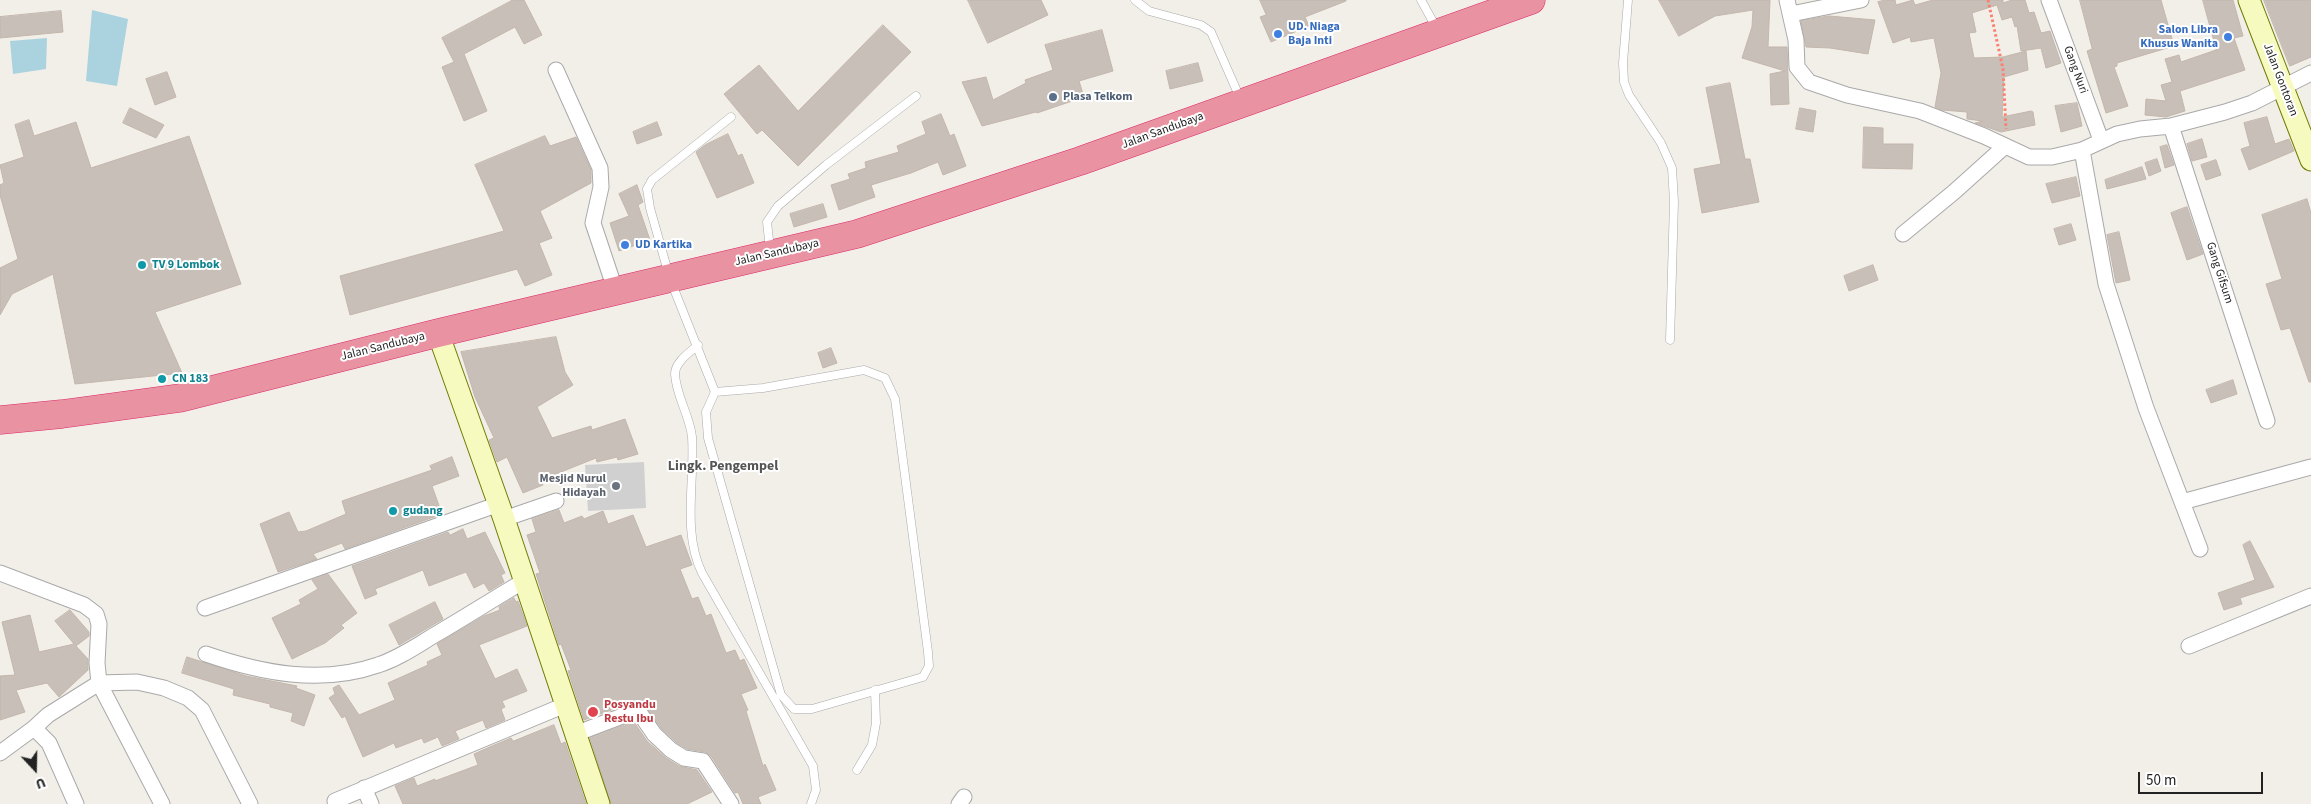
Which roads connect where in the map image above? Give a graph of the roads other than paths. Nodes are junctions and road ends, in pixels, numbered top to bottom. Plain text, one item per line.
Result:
1 (1135, 0) edge
2 (1421, 0) edge
3 (1530, 0) edge
4 (1628, 0) edge
5 (1861, 0) edge
6 (2049, 0) edge
7 (2249, 0) edge
8 (1789, 7) edge
9 (1440, 33) junction
10 (556, 70) dead end
11 (2311, 73) edge
12 (2282, 89) junction
13 (916, 96) dead end
14 (1242, 102) junction
15 (730, 116) dead end
16 (2171, 126) junction
17 (2101, 140) junction
18 (2004, 147) junction
19 (2082, 150) junction
20 (2311, 160) edge
21 (1903, 234) dead end
22 (771, 255) junction
23 (675, 291) junction
24 (616, 292) junction
25 (438, 333) junction
26 (1670, 340) dead end
27 (696, 341) junction
28 (715, 392) junction
29 (0, 420) edge
30 (2267, 421) dead end
31 (2311, 467) edge
32 (556, 500) dead end
33 (2182, 502) junction
34 (501, 511) junction
35 (2200, 549) dead end
36 (0, 573) edge
37 (524, 581) junction
38 (2311, 596) edge
39 (205, 608) dead end
40 (2189, 646) dead end
41 (206, 654) dead end
42 (99, 683) junction
43 (875, 690) junction
44 (565, 706) junction
45 (34, 728) junction
46 (575, 734) junction
47 (0, 753) edge
48 (857, 770) dead end
49 (364, 788) junction
50 (335, 801) dead end
51 (76, 804) edge
52 (162, 804) edge
53 (250, 804) edge
54 (371, 804) edge
55 (599, 804) edge
56 (731, 804) edge
57 (811, 804) edge

1 - 14 lane
2 - 9 lane
3 - 9 highway, Jalan Sandubaya
4 - 26 lane
5 - 8 street
6 - 17 street, Gang Nuri
7 - 12 street, Jalan Gontoran
8 - 18 street
9 - 14 highway, Jalan Sandubaya
10 - 24 street
11 - 12 street
12 - 16 street
12 - 20 street, Jalan Gontoran
13 - 22 lane
14 - 22 highway, Jalan Sandubaya
15 - 23 lane
16 - 17 street
16 - 30 street, Gang Gifsum
17 - 19 street
18 - 19 street
18 - 21 street
19 - 33 street
22 - 23 highway, Jalan Sandubaya
23 - 24 highway, Jalan Sandubaya
23 - 27 lane
24 - 25 highway, Jalan Sandubaya
25 - 29 highway, Jalan Sandubaya
25 - 34 street
27 - 28 lane
27 - 57 lane
28 - 43 lane
28 - 43 lane
31 - 33 street
32 - 34 street
33 - 35 street
34 - 37 street
34 - 39 street
36 - 42 street
37 - 41 street
37 - 44 street
38 - 40 street
42 - 45 street
42 - 52 street
42 - 53 street
43 - 48 lane
44 - 46 street
44 - 49 street
45 - 47 street
45 - 51 street
46 - 55 street
46 - 56 street
49 - 50 street
49 - 54 street

